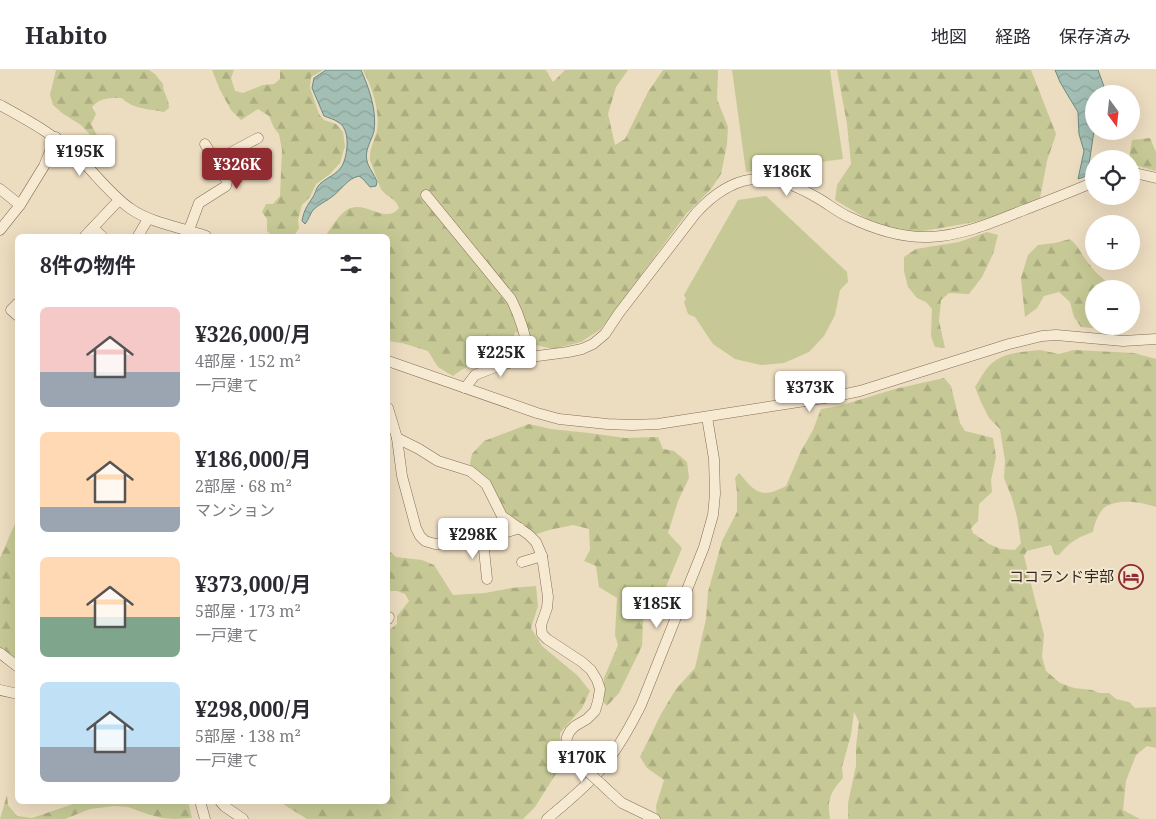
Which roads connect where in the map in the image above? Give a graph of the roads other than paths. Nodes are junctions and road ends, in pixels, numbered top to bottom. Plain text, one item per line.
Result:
1 (0, 106) edge
2 (56, 138) junction
3 (258, 138) dead end
4 (205, 144) dead end
5 (215, 162) junction
6 (1140, 174) edge
7 (1156, 178) edge
8 (1085, 186) edge
9 (0, 189) edge
10 (426, 195) dead end
11 (120, 200) junction
12 (20, 205) junction
13 (148, 218) junction
14 (93, 228) junction
15 (0, 230) edge
16 (188, 233) edge
17 (87, 234) edge
18 (100, 234) edge
19 (139, 234) edge
20 (1156, 339) edge
21 (530, 357) junction
22 (390, 362) edge
23 (465, 388) junction
24 (390, 414) edge
25 (707, 417) junction
26 (398, 438) junction
27 (520, 528) junction
28 (483, 540) junction
29 (542, 556) junction
30 (522, 562) dead end
31 (487, 579) dead end
32 (0, 654) edge
33 (15, 665) edge
34 (0, 690) edge
35 (15, 693) edge
36 (201, 804) edge
37 (222, 804) edge
38 (205, 819) edge
39 (243, 819) edge
40 (548, 819) edge
41 (655, 819) edge

1 - 2 street
2 - 11 street
2 - 12 street
3 - 5 street
4 - 5 street
5 - 16 street
6 - 7 street
8 - 21 street
9 - 12 street
10 - 21 street
11 - 13 street
11 - 14 street
12 - 15 street
13 - 16 street
13 - 19 street
14 - 17 street
14 - 18 street
20 - 25 street
21 - 23 street
22 - 23 street
23 - 25 street
24 - 26 street
25 - 40 street
26 - 27 street
26 - 28 street
27 - 28 street
27 - 29 street
28 - 31 street
29 - 30 street
29 - 41 street, bridge
32 - 33 street
34 - 35 street
36 - 38 street
37 - 39 street

